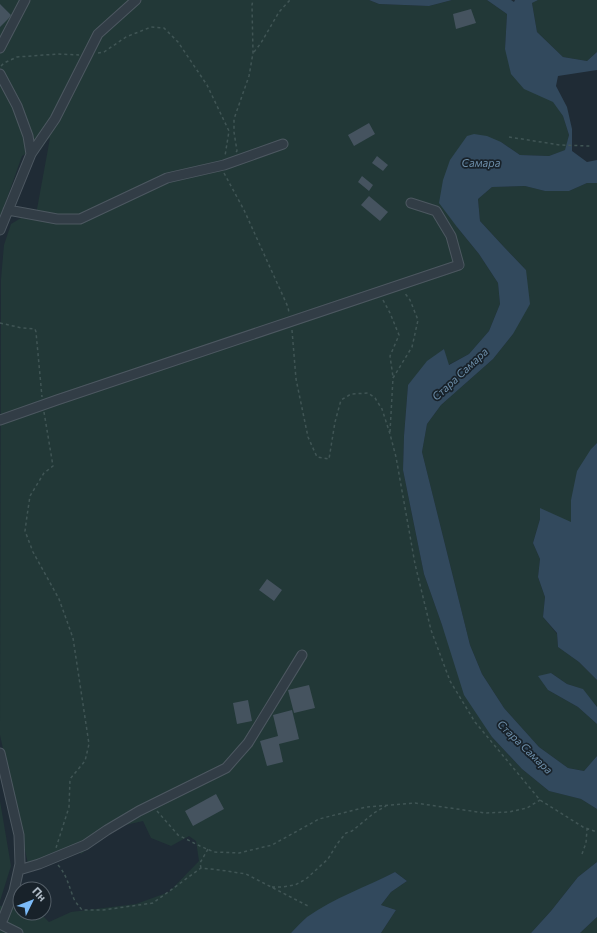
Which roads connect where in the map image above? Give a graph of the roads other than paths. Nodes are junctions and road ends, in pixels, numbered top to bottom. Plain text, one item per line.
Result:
1 (25, 0) edge
2 (136, 0) edge
3 (0, 48) edge
4 (0, 74) edge
5 (283, 144) dead end
6 (31, 154) junction
7 (411, 204) dead end
8 (8, 210) junction
9 (0, 230) edge
10 (0, 420) edge
11 (302, 655) dead end
12 (0, 753) edge
13 (19, 870) junction
14 (1, 922) edge
15 (18, 933) edge

1 - 3 lane
2 - 6 lane
4 - 6 lane
5 - 8 lane
6 - 8 lane
7 - 10 lane
8 - 9 lane
11 - 13 lane
12 - 13 lane
13 - 14 lane
14 - 15 lane

